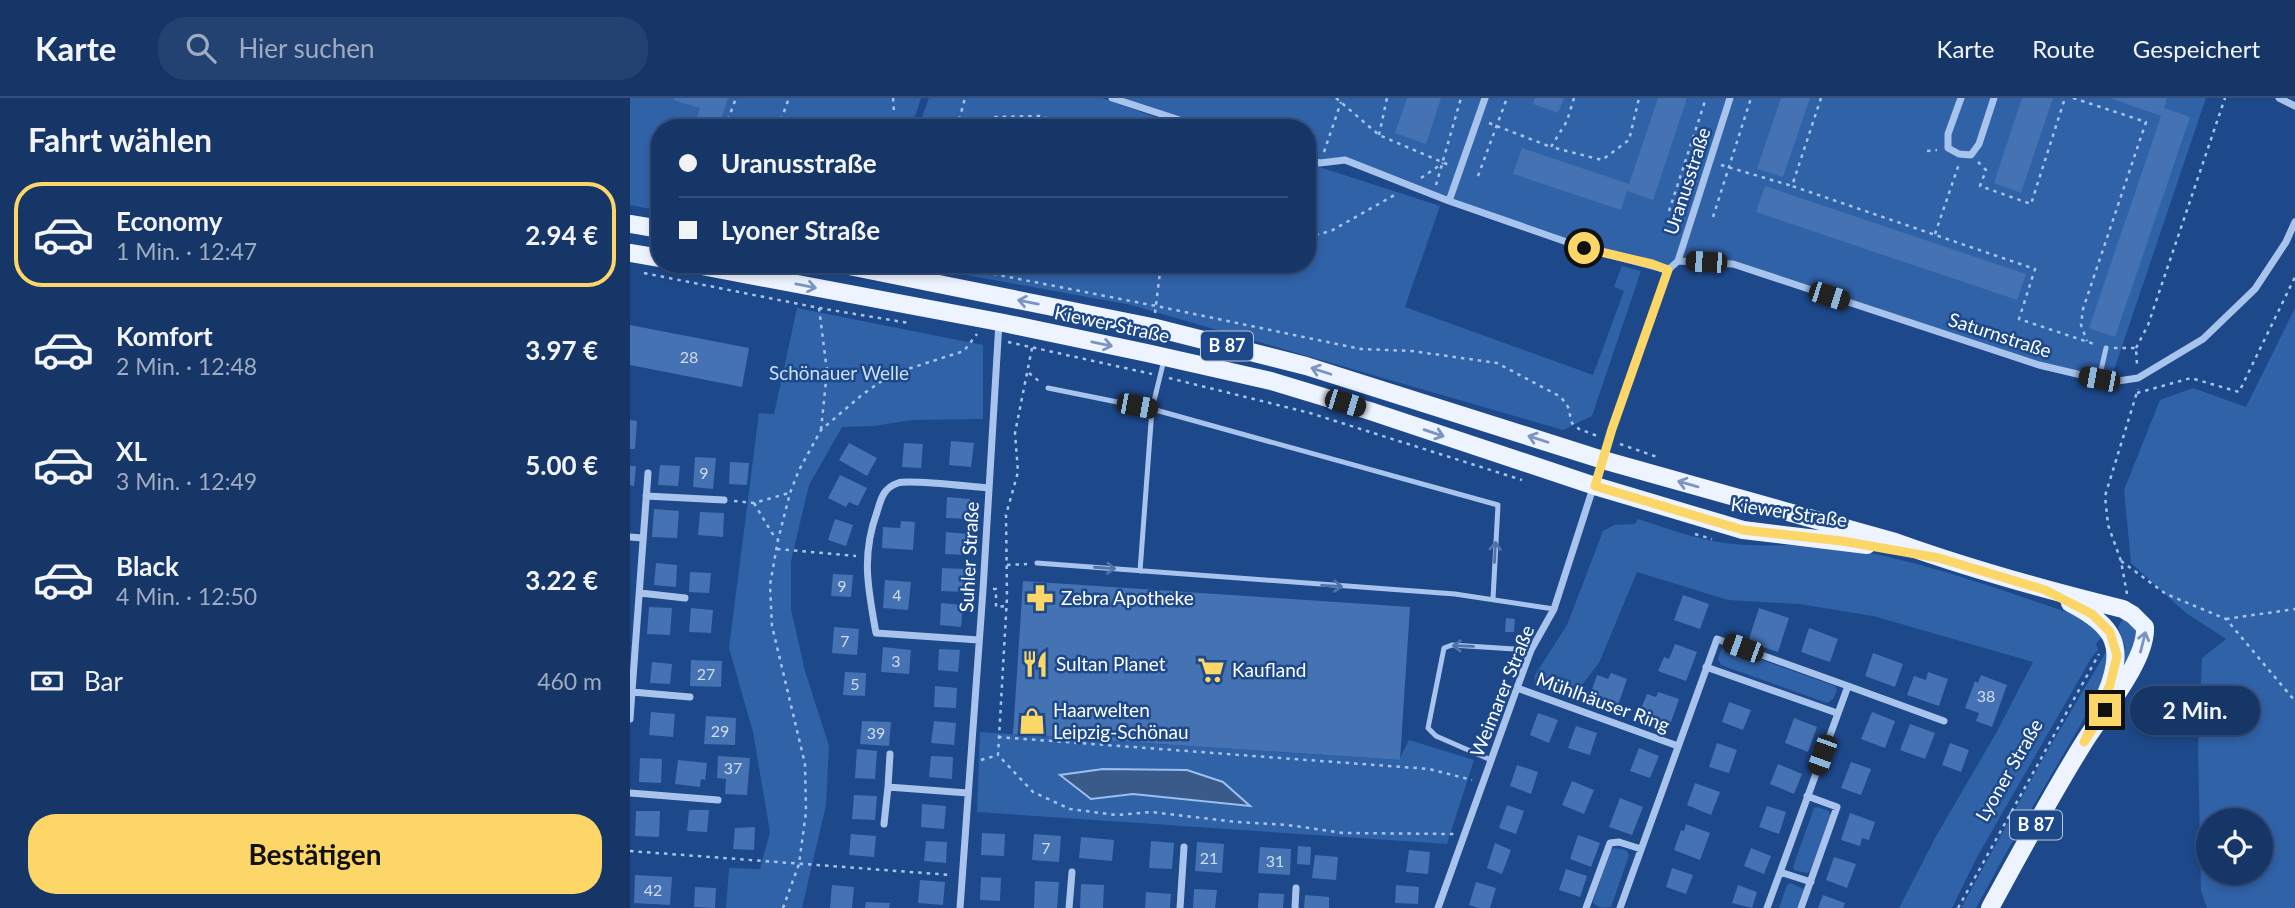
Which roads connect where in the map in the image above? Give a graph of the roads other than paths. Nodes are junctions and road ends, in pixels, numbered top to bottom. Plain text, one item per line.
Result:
1 (1112, 98) edge
2 (1485, 98) edge
3 (1730, 98) edge
4 (1961, 98) edge
5 (1994, 98) edge
6 (2279, 98) edge
7 (2295, 106) edge
8 (1176, 119) edge
9 (1316, 162) edge
10 (1449, 201) junction
11 (2295, 222) edge
12 (630, 224) edge
13 (651, 228) edge
14 (630, 253) edge
15 (651, 256) edge
16 (1678, 261) junction
17 (1668, 270) junction
18 (732, 273) edge
19 (884, 273) edge
20 (998, 331) junction
21 (2106, 348) road end
22 (1165, 357) junction
23 (2099, 379) junction
24 (1048, 388) road end
25 (1152, 409) junction
26 (1603, 460) junction
27 (648, 473) dead end
28 (1595, 486) junction
29 (989, 488) junction
30 (646, 496) junction
31 (724, 500) road end
32 (630, 537) edge
33 (643, 538) junction
34 (1939, 558) junction
35 (1037, 563) road end
36 (1140, 570) junction
37 (2045, 590) junction
38 (640, 593) junction
39 (685, 598) dead end
40 (1493, 599) junction
41 (1554, 609) junction
42 (979, 640) junction
43 (1531, 650) junction
44 (1706, 667) junction
45 (1848, 686) junction
46 (1517, 688) junction
47 (632, 692) junction
48 (690, 697) dead end
49 (630, 711) edge
50 (1837, 713) junction
51 (630, 719) edge
52 (1944, 721) dead end
53 (2084, 742) junction
54 (1678, 746) junction
55 (890, 754) dead end
56 (1491, 760) junction
57 (888, 787) junction
58 (630, 793) edge
59 (968, 793) junction
60 (1807, 796) junction
61 (718, 800) dead end
62 (884, 824) dead end
63 (1184, 847) dead end
64 (1641, 849) junction
65 (1072, 872) dead end
66 (1780, 872) junction
67 (1811, 882) junction
68 (1296, 888) dead end
69 (960, 908) edge
70 (1069, 908) edge
71 (1180, 908) edge
72 (1295, 908) edge
73 (1438, 908) edge
74 (1586, 908) edge
75 (1620, 908) edge
76 (1767, 908) edge
77 (1801, 908) edge
78 (1990, 908) edge

1 - 8 street
2 - 10 street
3 - 16 street, Uranusstraße
4 - 5 street
6 - 7 street
9 - 10 street
10 - 17 street
11 - 23 street, Saturnstraße
12 - 13 main road
14 - 15 main road
16 - 17 street, Uranusstraße
16 - 23 street, Saturnstraße
17 - 26 street, Uranusstraße
18 -> 20 main road, Kiewer Straße / B 87
26 -> 19 main road, Kiewer Straße / B 87
20 -> 22 main road, Kiewer Straße / B 87
20 - 29 street, Suhler Straße
21 - 23 lane
22 - 25 lane
22 -> 28 main road, Kiewer Straße / B 87
24 - 25 lane
25 - 36 lane
40 -> 25 lane
26 - 28 street
34 -> 26 main road, Kiewer Straße / B 87
27 - 30 street
28 - 34 main road, Kiewer Straße / B 87
28 - 41 street, Weimarer Straße
29 - 42 street, Suhler Straße
29 - 42 street
30 - 31 street
30 - 33 street
32 - 33 street
33 - 38 street
34 - 37 main road, Kiewer Straße / B 87
35 -> 36 lane
36 -> 40 lane
37 - 53 main road, B 87
53 -> 37 main road, B 87
38 - 39 street
38 - 47 street
40 - 41 lane
41 - 43 street, Weimarer Straße
42 - 59 street, Suhler Straße
43 - 46 street, Weimarer Straße
43 -> 56 lane
44 - 45 street, Mühlhäuser Ring
44 - 50 street
44 - 54 street, Mühlhäuser Ring
45 - 50 street
45 - 52 street, Mühlhäuser Ring
46 - 54 street, Mühlhäuser Ring
46 - 56 street, Weimarer Straße
47 - 48 street
47 - 49 street
49 - 51 street
50 - 60 street
53 - 78 main road, B 87
54 - 64 street, Mühlhäuser Ring
55 - 57 street
56 - 73 street, Weimarer Straße
57 - 59 street
57 - 62 street
58 - 61 street
59 - 69 street, Suhler Straße
60 - 66 street
60 - 67 street
63 - 71 street
64 - 74 street
64 - 75 street, Mühlhäuser Ring
65 - 70 street
66 - 67 street
66 - 76 street
67 - 77 street
68 - 72 street

